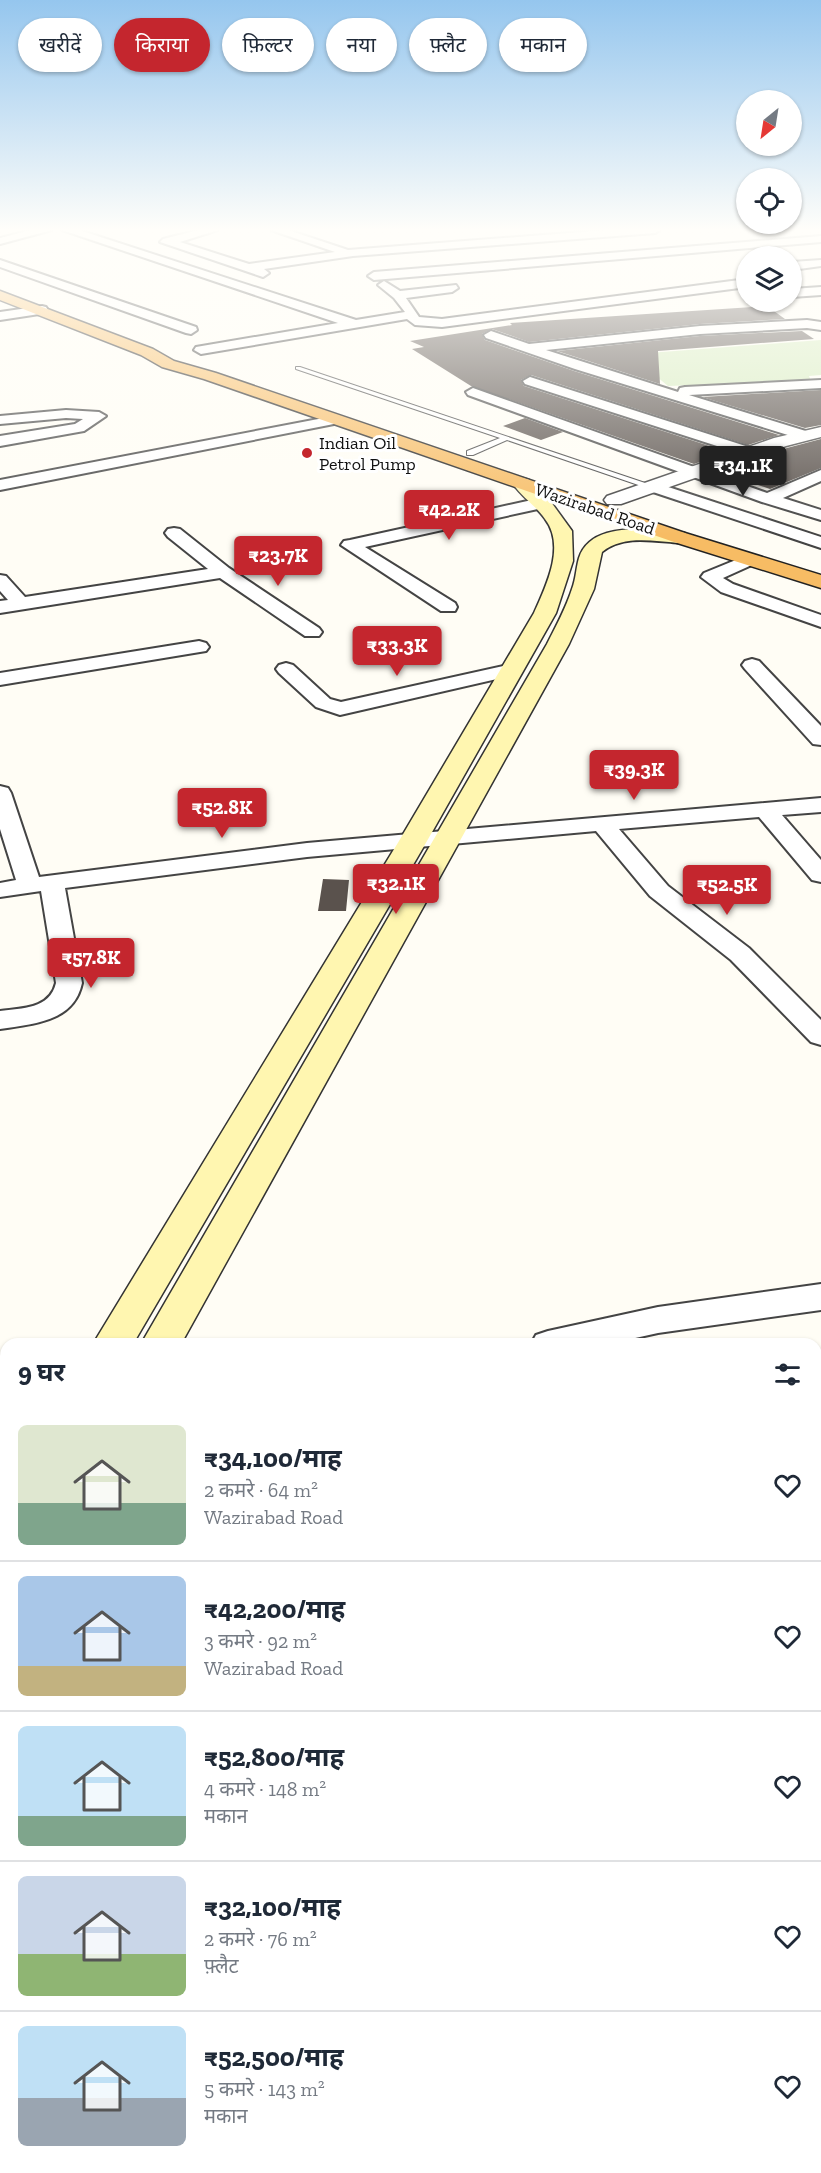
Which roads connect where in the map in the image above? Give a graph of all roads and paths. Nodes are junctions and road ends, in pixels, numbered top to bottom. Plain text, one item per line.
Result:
1 (96, 331) edge
2 (139, 331) edge
3 (170, 331) edge
4 (312, 331) edge
5 (687, 331) edge
6 (491, 335) dead end
7 (186, 338) joint
8 (162, 340) dead end
9 (528, 348) junction
10 (201, 350) junction
11 (234, 365) junction
12 (298, 368) dead end
13 (197, 372) junction
14 (530, 381) dead end
15 (821, 384) edge
16 (473, 392) dead end
17 (665, 392) junction
18 (0, 420) edge
19 (334, 420) junction
20 (813, 434) edge
21 (507, 438) junction
22 (0, 441) edge
23 (470, 453) junction
24 (753, 453) junction
25 (695, 473) junction
26 (821, 475) edge
27 (0, 485) edge
28 (653, 487) junction
29 (532, 494) junction
30 (768, 499) junction
31 (614, 500) junction
32 (821, 515) edge
33 (174, 533) dead end
34 (678, 537) junction
35 (821, 543) edge
36 (748, 560) junction
37 (821, 568) edge
38 (223, 572) junction
39 (0, 580) edge
40 (821, 582) edge
41 (21, 604) junction
42 (0, 607) edge
43 (448, 607) dead end
44 (821, 621) edge
45 (312, 632) dead end
46 (199, 647) dead end
47 (752, 664) dead end
48 (286, 669) dead end
49 (512, 670) junction
50 (0, 679) edge
51 (821, 739) edge
52 (0, 793) edge
53 (821, 805) edge
54 (765, 810) junction
55 (602, 824) junction
56 (450, 838) junction
57 (414, 841) junction
58 (821, 875) edge
59 (41, 884) junction
60 (0, 890) edge
61 (0, 1020) edge
62 (821, 1036) edge
63 (284, 1058) junction
64 (318, 1065) junction
65 (821, 1296) edge
66 (117, 1338) edge
67 (164, 1338) edge
68 (576, 1338) edge

1 - 13 highway, Wazirabad Road
2 - 8 highway
3 - 7 street
4 - 10 street
5 - 9 street
6 - 9 street
7 - 10 highway, Wazirabad Road
9 - 17 street
10 - 11 highway, Wazirabad Road
11 - 13 highway
11 - 23 highway, Wazirabad Road
12 - 21 lane
13 - 19 highway, Wazirabad Road
14 - 24 street
15 - 17 street
16 - 25 street
17 - 20 street
18 - 22 street
19 - 27 street
19 - 29 highway, Wazirabad Road
20 - 24 street
21 - 23 lane
21 - 28 lane
23 - 31 highway, Wazirabad Road
24 - 25 street
25 - 28 street
25 - 30 street
26 - 30 street
28 - 31 street
28 - 35 street
29 - 34 highway, Wazirabad Road
29 - 43 street
29 - 49 main road
30 - 32 street
31 - 37 highway, Wazirabad Road
33 - 38 street
34 - 36 highway, Wazirabad Road
34 - 56 main road
36 - 40 highway, Wazirabad Road
36 - 44 street
38 - 41 street
38 - 45 street
39 - 41 street
41 - 42 street
46 - 50 street
47 - 51 street
48 - 49 street
49 - 57 main road
52 - 59 street
53 - 54 street
54 - 55 street
54 - 58 street
55 - 56 street
55 - 62 street
56 - 57 street
56 - 64 main road
57 - 59 street
57 - 63 main road
59 - 60 street
59 - 61 street
63 - 64 main road
63 - 66 main road
64 - 67 main road
65 - 68 street

